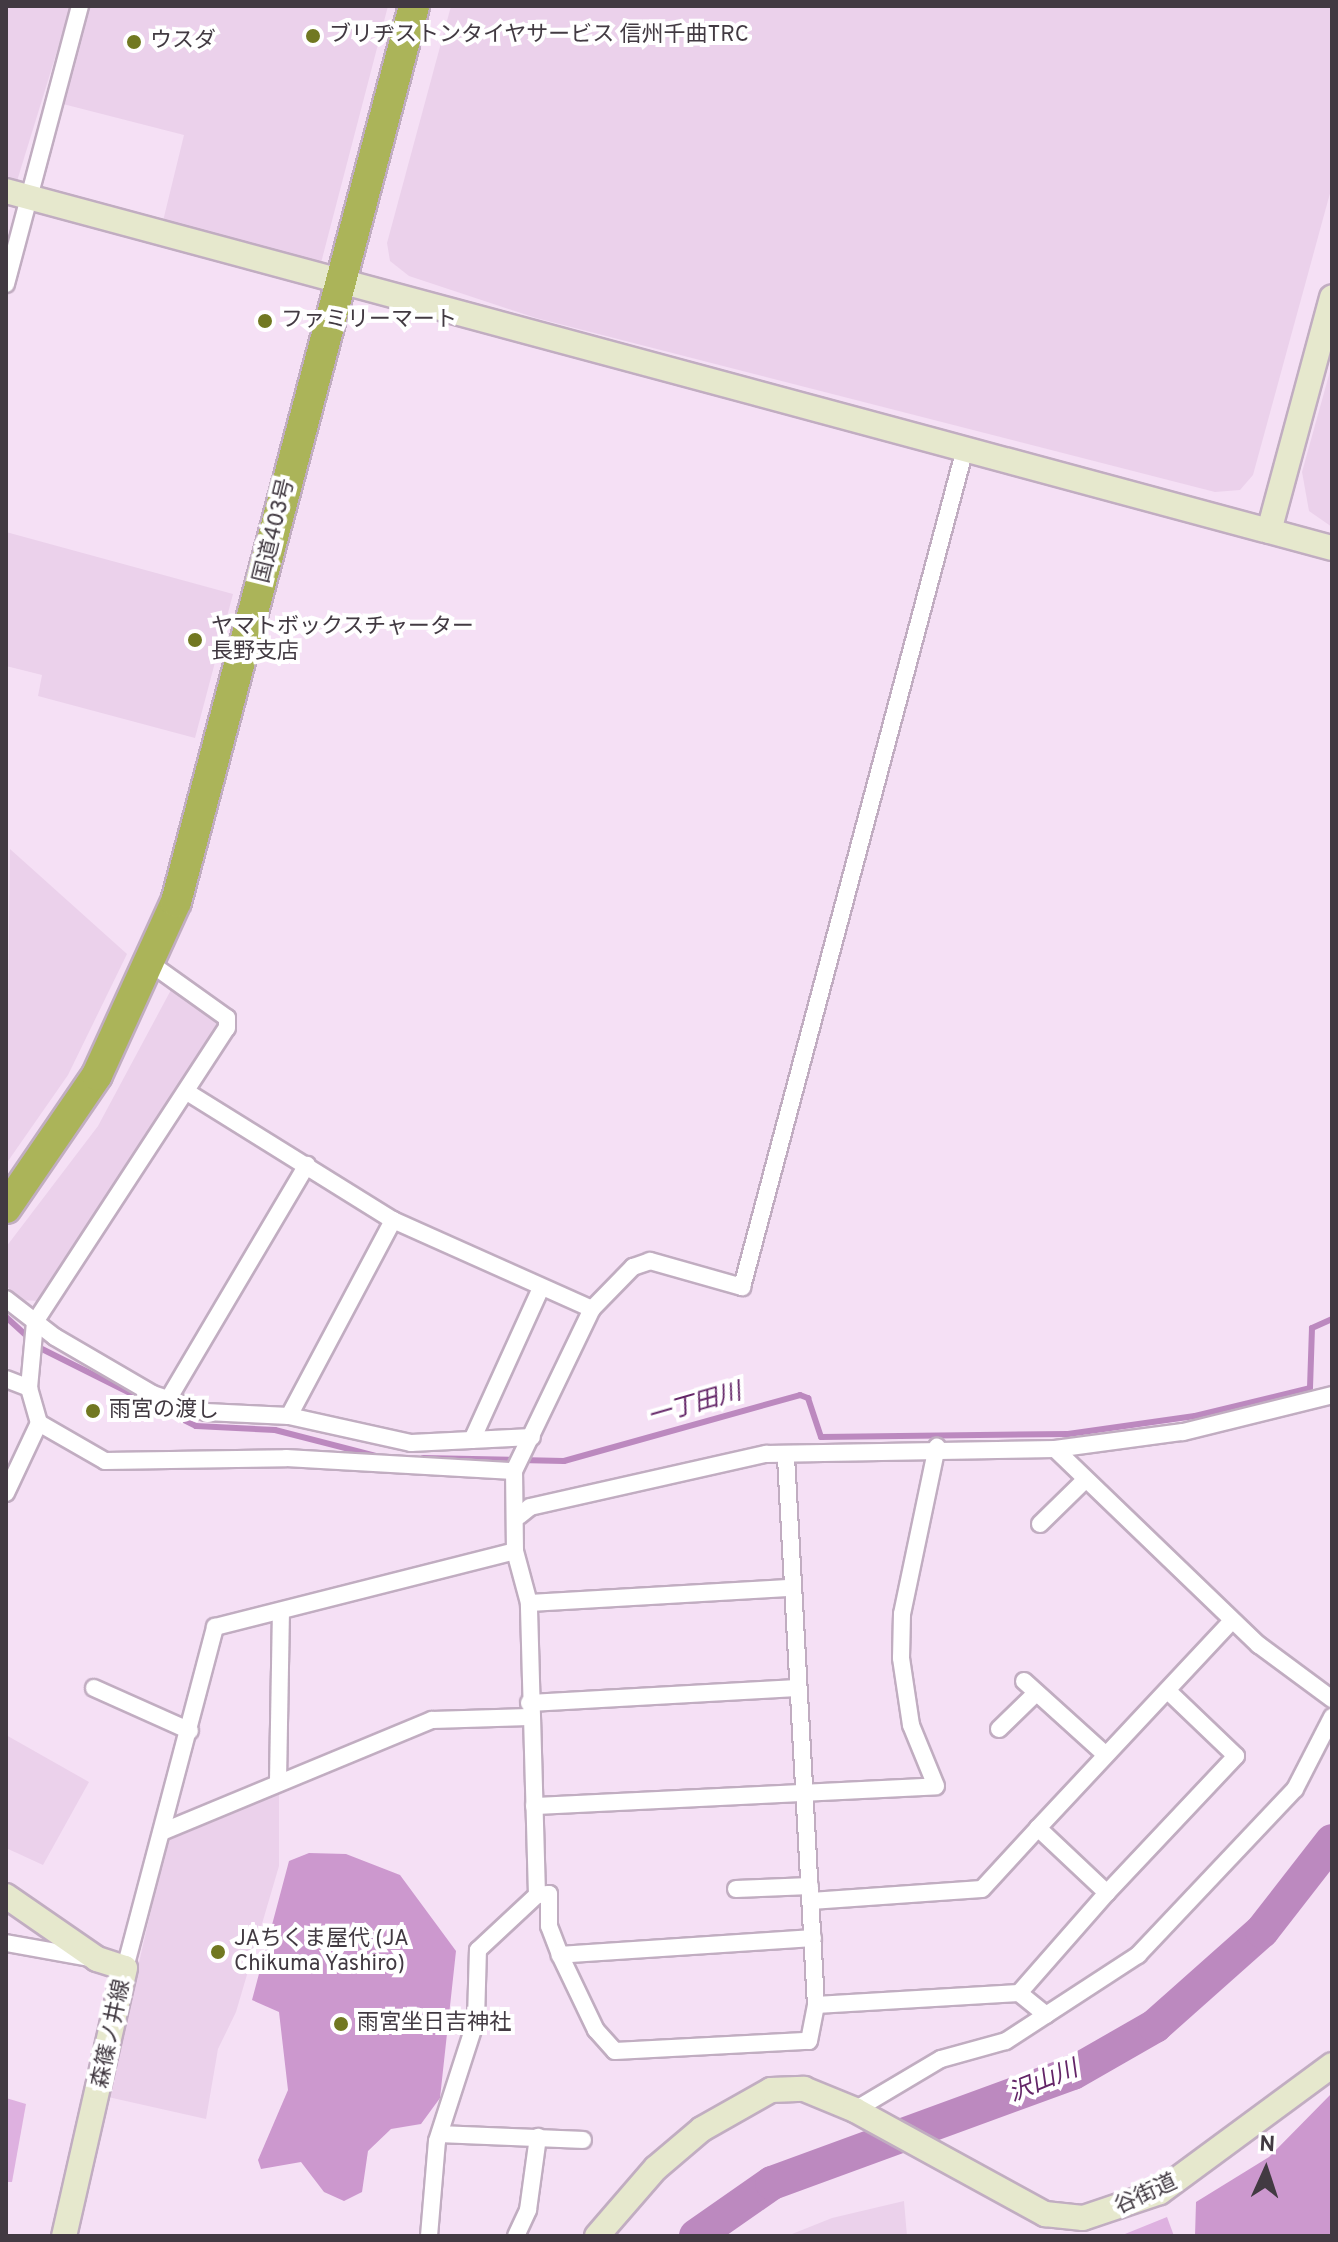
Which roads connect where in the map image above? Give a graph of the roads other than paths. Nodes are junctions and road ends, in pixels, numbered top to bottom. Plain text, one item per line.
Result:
1 (80, 6) edge
2 (414, 6) edge
3 (18, 195) edge
4 (340, 280) junction
5 (6, 284) edge
6 (1332, 297) edge
7 (965, 449) junction
8 (1269, 531) junction
9 (1332, 548) edge
10 (150, 963) junction
11 (187, 1092) junction
12 (307, 1165) junction
13 (6, 1208) edge
14 (393, 1220) junction
15 (540, 1290) junction
16 (6, 1299) edge
17 (592, 1309) junction
18 (33, 1336) junction
19 (6, 1379) edge
20 (29, 1388) junction
21 (1332, 1395) edge
22 (169, 1398) junction
23 (289, 1416) junction
24 (39, 1423) junction
25 (472, 1440) junction
26 (937, 1447) junction
27 (1055, 1449) junction
28 (522, 1455) junction
29 (786, 1457) junction
30 (1083, 1482) junction
31 (6, 1493) edge
32 (519, 1516) junction
33 (1040, 1524) dead end
34 (515, 1551) junction
35 (793, 1588) junction
36 (529, 1603) junction
37 (281, 1612) junction
38 (1232, 1621) junction
39 (94, 1688) dead end
40 (798, 1688) junction
41 (1168, 1691) junction
42 (1332, 1699) edge
43 (529, 1710) junction
44 (1332, 1717) edge
45 (999, 1729) dead end
46 (190, 1731) junction
47 (1106, 1755) junction
48 (278, 1781) junction
49 (804, 1793) junction
50 (534, 1806) junction
51 (1038, 1828) junction
52 (164, 1831) junction
53 (736, 1889) dead end
54 (1107, 1893) junction
55 (810, 1894) junction
56 (537, 1895) junction
57 (6, 1896) edge
58 (813, 1938) junction
59 (6, 1943) edge
60 (560, 1955) junction
61 (97, 1959) junction
62 (125, 1968) junction
63 (1019, 1993) junction
64 (816, 2005) junction
65 (1046, 2015) junction
66 (1332, 2065) edge
67 (862, 2114) junction
68 (440, 2134) junction
69 (538, 2137) junction
70 (583, 2140) dead end
71 (1040, 2225) edge
72 (64, 2236) edge
73 (429, 2236) edge
74 (516, 2236) edge
75 (597, 2236) edge

1 - 3 street
2 - 4 highway, 国道403号
3 - 4 street
3 - 5 street
4 - 7 street
4 - 10 highway, 国道403号
6 - 8 street
7 - 8 street
7 - 17 street
8 - 9 street
10 - 11 street
10 - 13 highway, 国道403号
11 - 12 street
11 - 18 street
12 - 14 street
12 - 22 street
14 - 15 street
14 - 23 street
15 - 17 street
15 - 25 street
16 - 18 street
17 - 28 street
18 - 20 street
18 - 22 street
19 - 20 street
20 - 24 street
21 - 27 street
22 - 23 street
23 - 25 street
24 - 28 street
24 - 31 street
25 - 28 street
26 - 27 street
26 - 29 street
26 - 49 street
27 - 30 street
28 - 32 street
29 - 32 street
29 - 35 street
30 - 33 street
30 - 38 street
32 - 34 street
34 - 36 street
34 - 37 street
35 - 36 street
35 - 40 street
36 - 43 street
37 - 46 street
37 - 48 street
38 - 41 street
38 - 42 street
39 - 46 street
40 - 43 street
40 - 49 street
41 - 47 street
41 - 54 street
43 - 48 street
43 - 50 street
44 - 65 street
45 - 47 street
46 - 52 street
47 - 51 street
48 - 52 street
49 - 50 street
49 - 55 street
50 - 56 street
51 - 54 street
51 - 55 street
52 - 62 street
53 - 55 street
54 - 63 street
55 - 58 street
56 - 60 street
56 - 68 street
57 - 61 street, 森篠ノ井線
58 - 60 street
58 - 64 street
59 - 61 street
60 - 64 street
61 - 62 street, 森篠ノ井線
62 - 72 street, 森篠ノ井線
63 - 64 street
63 - 65 street
65 - 67 street
66 - 71 street, 谷街道
67 - 71 street, 谷街道
67 - 75 street
68 - 69 street
68 - 73 street
69 - 70 street
69 - 74 street

